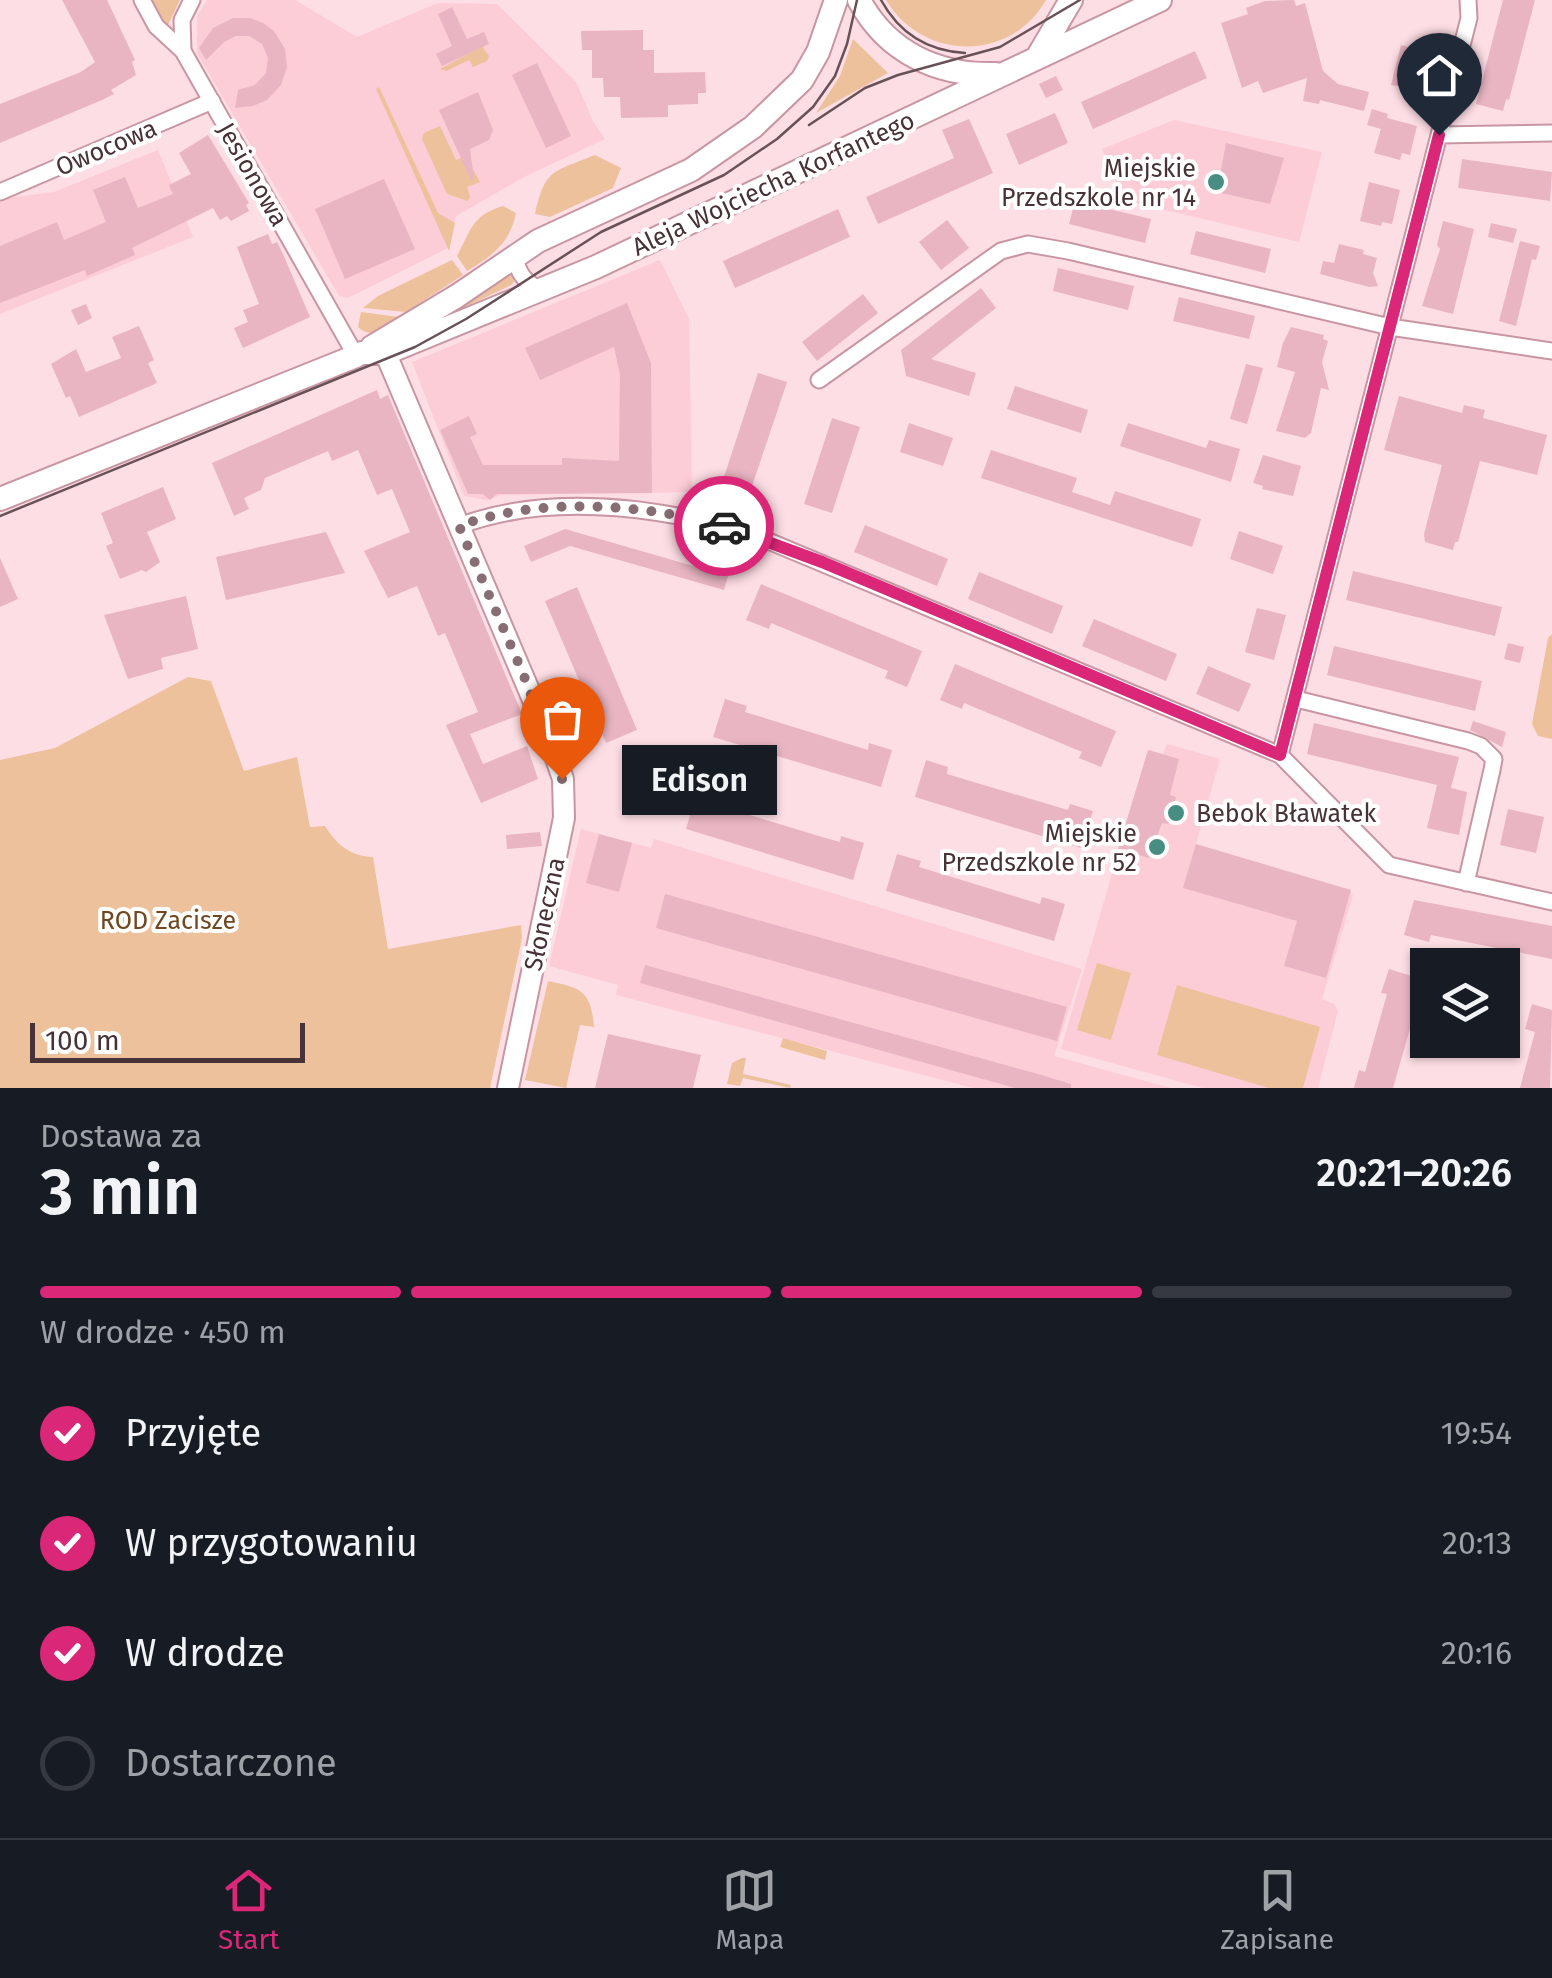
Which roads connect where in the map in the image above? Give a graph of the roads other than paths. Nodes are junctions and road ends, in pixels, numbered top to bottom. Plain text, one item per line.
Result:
1 (142, 0) edge
2 (192, 0) edge
3 (836, 0) edge
4 (859, 0) edge
5 (1071, 0) edge
6 (1160, 0) edge
7 (1468, 0) edge
8 (183, 50) junction
9 (1036, 59) junction
10 (1004, 74) junction
11 (212, 101) junction
12 (1552, 133) edge
13 (1439, 135) junction
14 (0, 192) edge
15 (515, 256) junction
16 (541, 291) junction
17 (1390, 328) junction
18 (1552, 351) edge
19 (368, 354) junction
20 (819, 380) dead end
21 (0, 499) edge
22 (459, 526) junction
23 (1296, 699) junction
24 (1280, 755) junction
25 (1466, 883) junction
26 (1552, 902) edge
27 (508, 1088) edge

1 - 8 street, Jesionowa
2 - 8 street
3 - 15 main road, Aleja Wojciecha Korfantego
4 - 10 main road
5 - 9 main road
6 - 9 main road
7 - 13 street
8 - 11 street, Jesionowa
9 - 10 main road, Aleja Wojciecha Korfantego
10 - 16 main road, Aleja Wojciecha Korfantego
11 - 14 street, Owocowa
11 - 19 street, Jesionowa
12 - 13 street
13 - 17 street
15 - 16 street
15 - 19 main road, Aleja Wojciecha Korfantego
16 - 19 main road, Aleja Wojciecha Korfantego
17 - 18 street
17 - 20 street
17 - 23 street
19 - 21 main road, Aleja Wojciecha Korfantego
19 - 22 street, Słoneczna
22 - 24 street
22 - 27 street, Słoneczna
23 - 24 street
23 - 25 street
24 - 25 street
25 - 26 street

